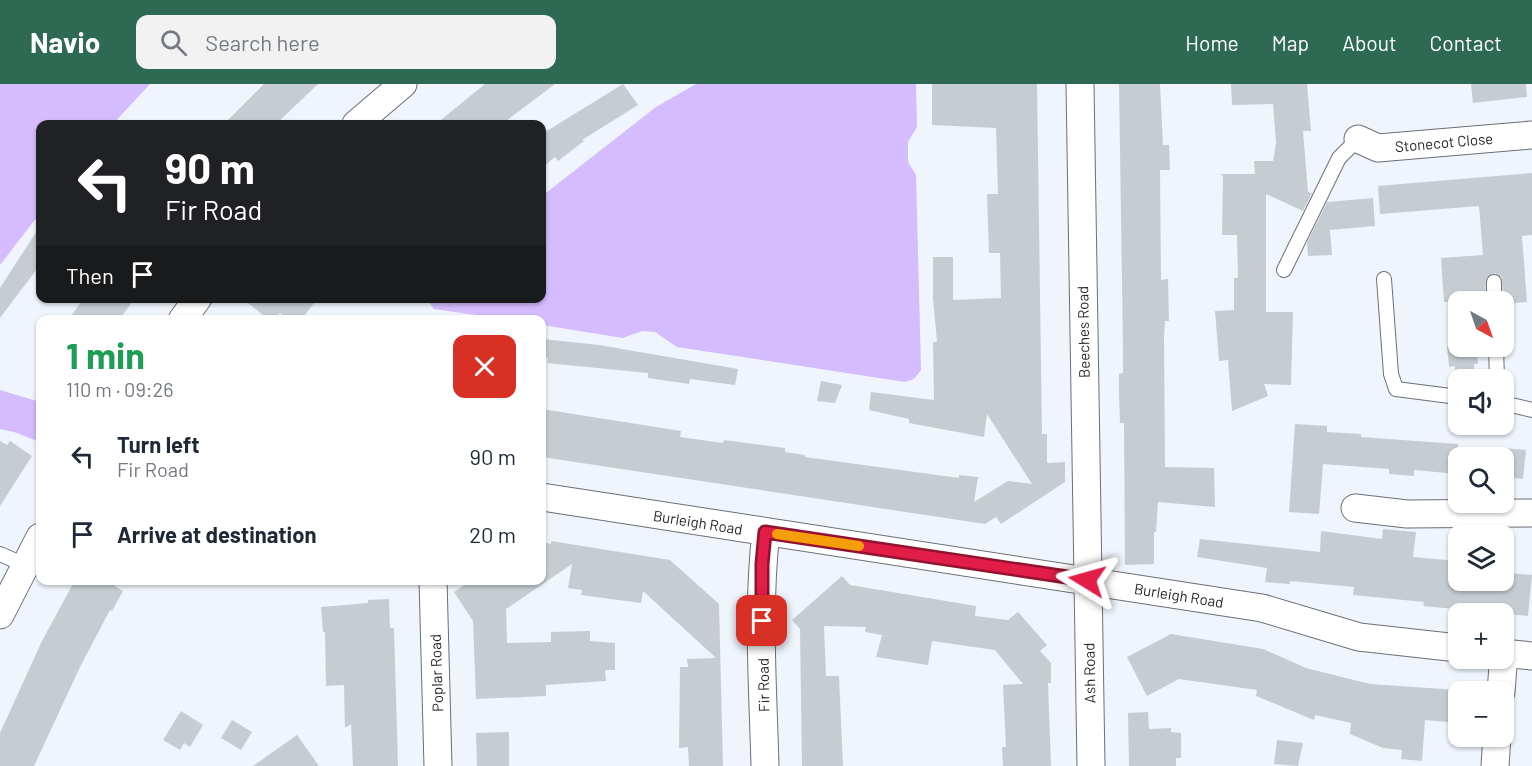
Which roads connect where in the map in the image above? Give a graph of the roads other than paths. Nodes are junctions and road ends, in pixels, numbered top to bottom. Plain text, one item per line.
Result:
1 (403, 84) edge
2 (1080, 84) edge
3 (361, 120) edge
4 (1532, 135) edge
5 (1358, 139) joint
6 (1284, 270) dead end
7 (1384, 279) dead end
8 (1494, 282) dead end
9 (1494, 291) edge
10 (1448, 396) edge
11 (1514, 406) edge
12 (1532, 410) edge
13 (546, 498) edge
14 (1355, 508) dead end
15 (1532, 513) edge
16 (765, 532) junction
17 (36, 544) edge
18 (0, 554) edge
19 (25, 565) junction
20 (1087, 580) junction
21 (433, 585) edge
22 (0, 615) edge
23 (1448, 647) edge
24 (1514, 654) edge
25 (1532, 656) edge
26 (1496, 747) edge
27 (438, 766) edge
28 (765, 766) edge
29 (1091, 766) edge
30 (1495, 766) edge

1 - 3 street
2 - 20 street, Beeches Road
4 - 5 street, Stonecot Close
5 - 6 lane
7 - 10 lane
8 - 9 lane
11 - 12 lane
13 - 16 street, Burleigh Road
14 - 15 street
16 - 20 street, Burleigh Road
16 - 28 street, Fir Road
17 - 19 street
18 - 19 lane
19 - 22 street
20 - 23 street, Burleigh Road
20 - 29 street, Ash Road
21 - 27 street, Poplar Road
24 - 25 street
26 - 30 street

